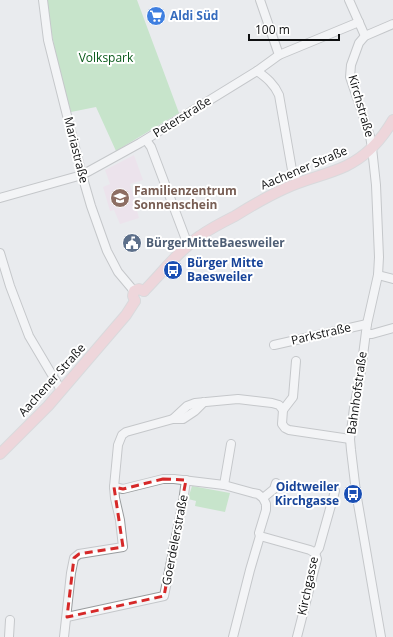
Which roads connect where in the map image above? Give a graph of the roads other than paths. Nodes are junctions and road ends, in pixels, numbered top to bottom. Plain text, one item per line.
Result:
1 (43, 0) edge
2 (260, 0) edge
3 (349, 0) edge
4 (359, 22) junction
5 (393, 24) edge
6 (365, 36) junction
7 (279, 55) junction
8 (257, 71) junction
9 (393, 120) edge
10 (146, 140) junction
11 (372, 148) junction
12 (82, 175) junction
13 (298, 183) junction
14 (0, 198) edge
15 (188, 245) junction
16 (0, 253) edge
17 (378, 275) junction
18 (393, 279) edge
19 (138, 295) junction
20 (367, 324) junction
21 (393, 328) edge
22 (366, 334) junction
23 (274, 345) dead end
24 (296, 360) dead end
25 (61, 390) junction
26 (283, 410) junction
27 (350, 439) junction
28 (231, 444) dead end
29 (0, 454) edge
30 (186, 480) junction
31 (276, 483) dead end
32 (224, 486) junction
33 (114, 487) junction
34 (335, 491) dead end
35 (263, 498) junction
36 (260, 536) junction
37 (315, 553) junction
38 (67, 616) junction
39 (10, 620) dead end
40 (9, 637) edge
41 (64, 637) edge
42 (233, 637) edge
43 (297, 637) edge
44 (381, 637) edge

1 - 12 street, Mariastraße
2 - 7 street
3 - 4 street
4 - 6 street
4 - 7 street, Peterstraße
5 - 6 street
6 - 11 street, Kirchstraße
7 - 8 street, Peterstraße
8 - 10 street, Peterstraße
8 - 13 street
9 - 11 main road, Aachener Straße
10 - 12 street, Peterstraße
10 - 15 street
11 - 13 main road, Aachener Straße
11 - 17 street, Bahnhofstraße
12 - 14 street, Peterstraße
12 - 19 street, Mariastraße
13 - 15 main road, Aachener Straße
15 - 19 main road, Aachener Straße
16 - 25 street
17 - 18 street
17 - 20 street, Bahnhofstraße
19 - 25 main road, Aachener Straße
20 - 22 street, Bahnhofstraße
20 - 23 street, Parkstraße
21 - 22 street, Parkstraße
22 - 27 street, Bahnhofstraße
24 - 26 street
25 - 29 main road, Aachener Straße
26 - 27 street
26 - 33 street
27 - 44 street, Bahnhofstraße
28 - 32 street
30 - 32 street
30 - 33 street
30 - 38 street, Goerdelerstraße
31 - 35 street
32 - 35 street
33 - 38 street
34 - 37 street, Kirchgasse
35 - 36 street
36 - 37 street
36 - 42 street
37 - 43 street, Kirchgasse
38 - 41 street
39 - 40 street

